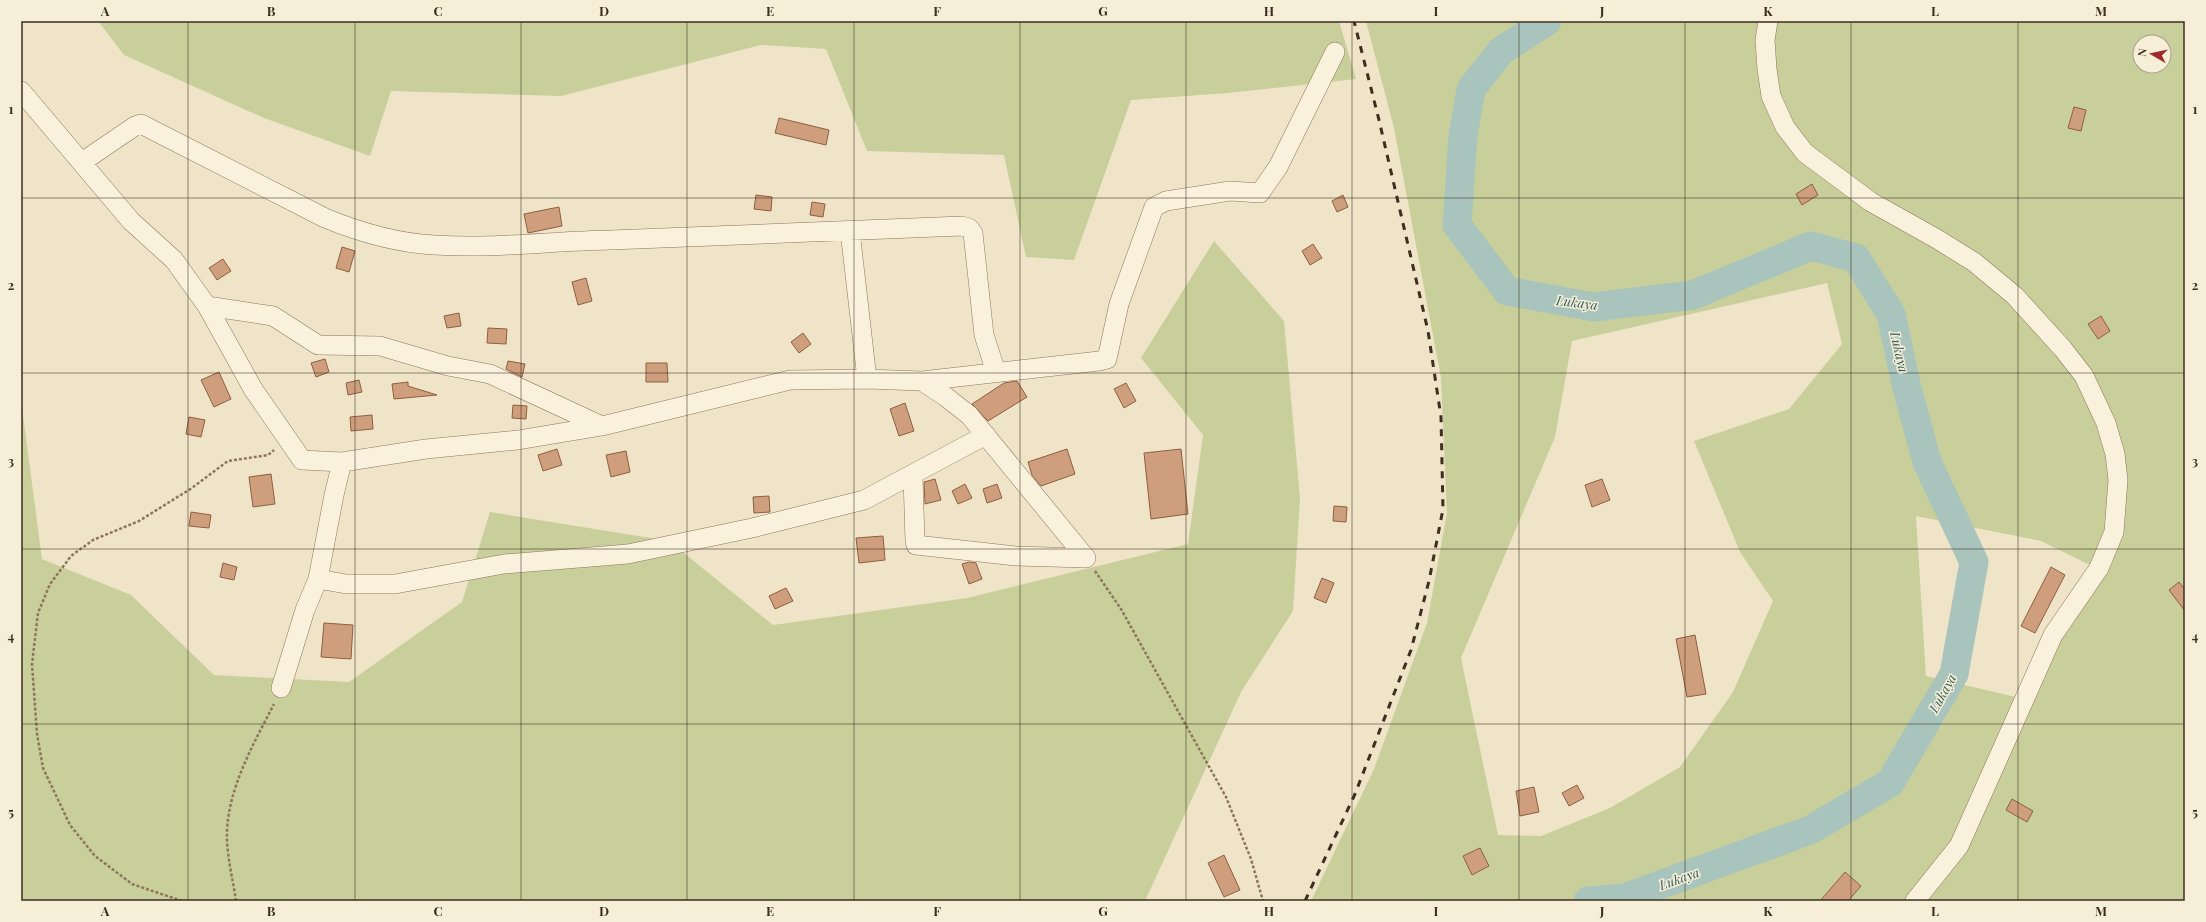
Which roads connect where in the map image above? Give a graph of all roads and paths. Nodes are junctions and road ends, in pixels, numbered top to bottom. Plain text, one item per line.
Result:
1 (1768, 21) edge
2 (1335, 52) dead end
3 (21, 91) edge
4 (82, 162) junction
5 (850, 232) junction
6 (207, 306) junction
7 (996, 372) junction
8 (867, 379) junction
9 (922, 381) junction
10 (602, 426) junction
11 (986, 435) junction
12 (291, 446) junction
13 (342, 462) junction
14 (913, 476) junction
15 (1086, 558) junction
16 (318, 579) junction
17 (281, 688) joint
18 (182, 901) edge
19 (236, 901) edge
20 (1263, 901) edge
21 (1915, 901) edge

1 - 21 street
2 - 7 street
3 - 4 street
4 - 5 street
4 - 6 street
5 - 7 street
5 - 8 street
6 - 10 street
6 - 12 street
7 - 9 street
8 - 9 street
8 - 10 street
9 - 11 street
10 - 13 street
11 - 14 street
11 - 15 street
12 - 13 street
12 - 18 path
13 - 16 street
14 - 15 street
14 - 16 street
15 - 20 path
16 - 17 street
17 - 19 path

